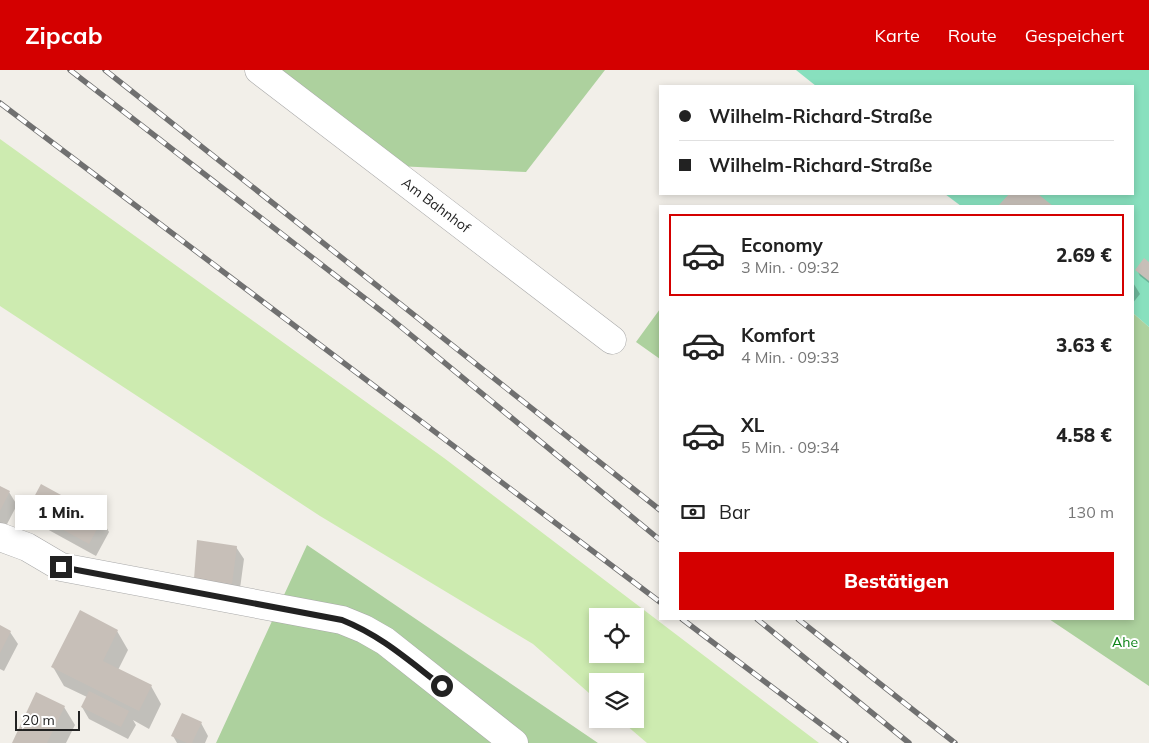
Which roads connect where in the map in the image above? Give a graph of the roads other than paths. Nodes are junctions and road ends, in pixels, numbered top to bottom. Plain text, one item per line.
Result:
1 (259, 70) edge
2 (612, 340) dead end
3 (0, 537) edge
4 (514, 743) edge

1 - 2 street, Am Bahnhof
3 - 4 street

